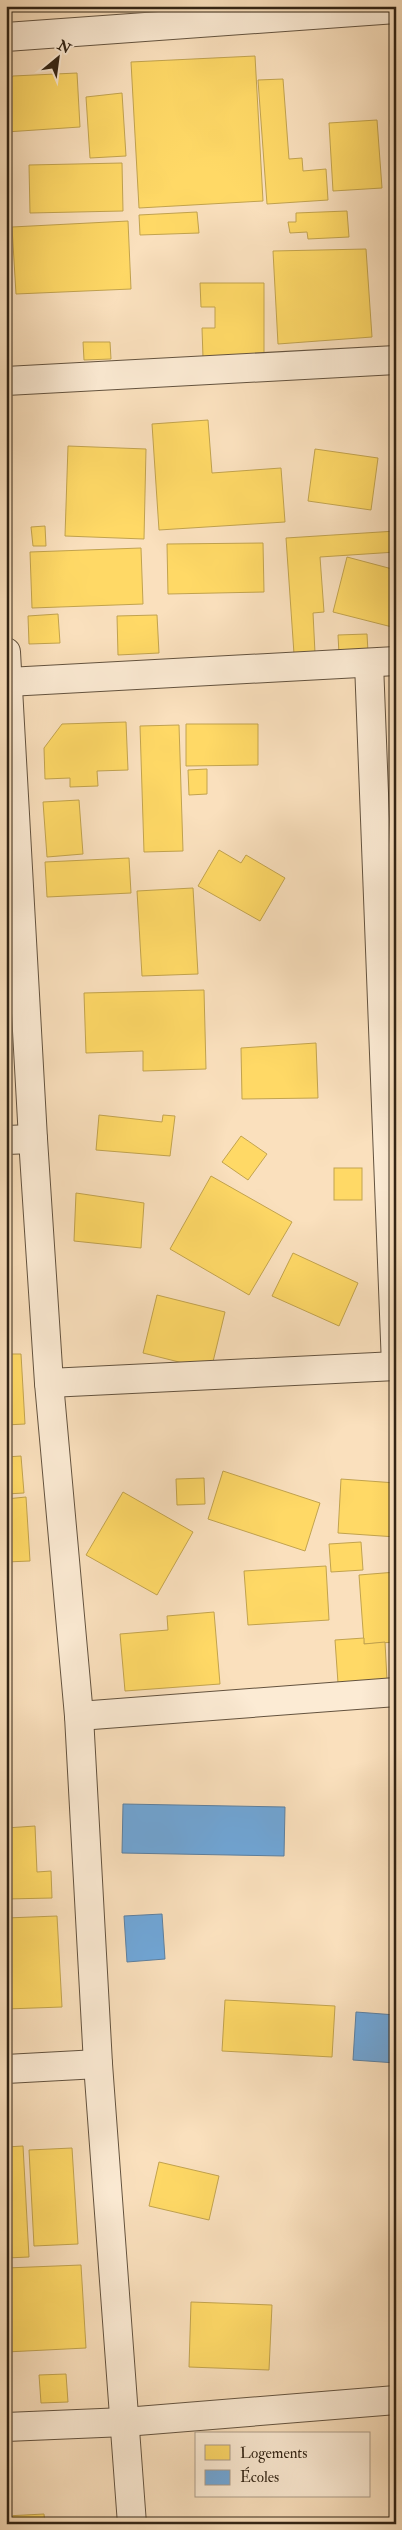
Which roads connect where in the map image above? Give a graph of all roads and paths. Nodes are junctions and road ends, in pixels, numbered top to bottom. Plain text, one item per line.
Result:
1 (396, 8) edge
2 (6, 37) edge
3 (396, 360) edge
4 (6, 381) edge
5 (6, 652) edge
6 (396, 661) edge
7 (369, 663) junction
8 (8, 682) junction
9 (33, 1139) junction
10 (6, 1140) edge
11 (396, 1366) edge
12 (49, 1383) junction
13 (396, 1692) edge
14 (79, 1716) junction
15 (98, 2064) junction
16 (6, 2069) edge
17 (396, 2400) edge
18 (125, 2422) junction
19 (6, 2427) edge
20 (132, 2524) edge

1 - 2 street
3 - 4 street
5 - 8 street
6 - 7 street
7 - 8 street
7 - 11 street
8 - 9 street
9 - 10 street
9 - 12 street
11 - 12 street
12 - 14 street
13 - 14 street
14 - 15 street
15 - 16 street
15 - 18 street
17 - 18 street
18 - 19 street
18 - 20 street

